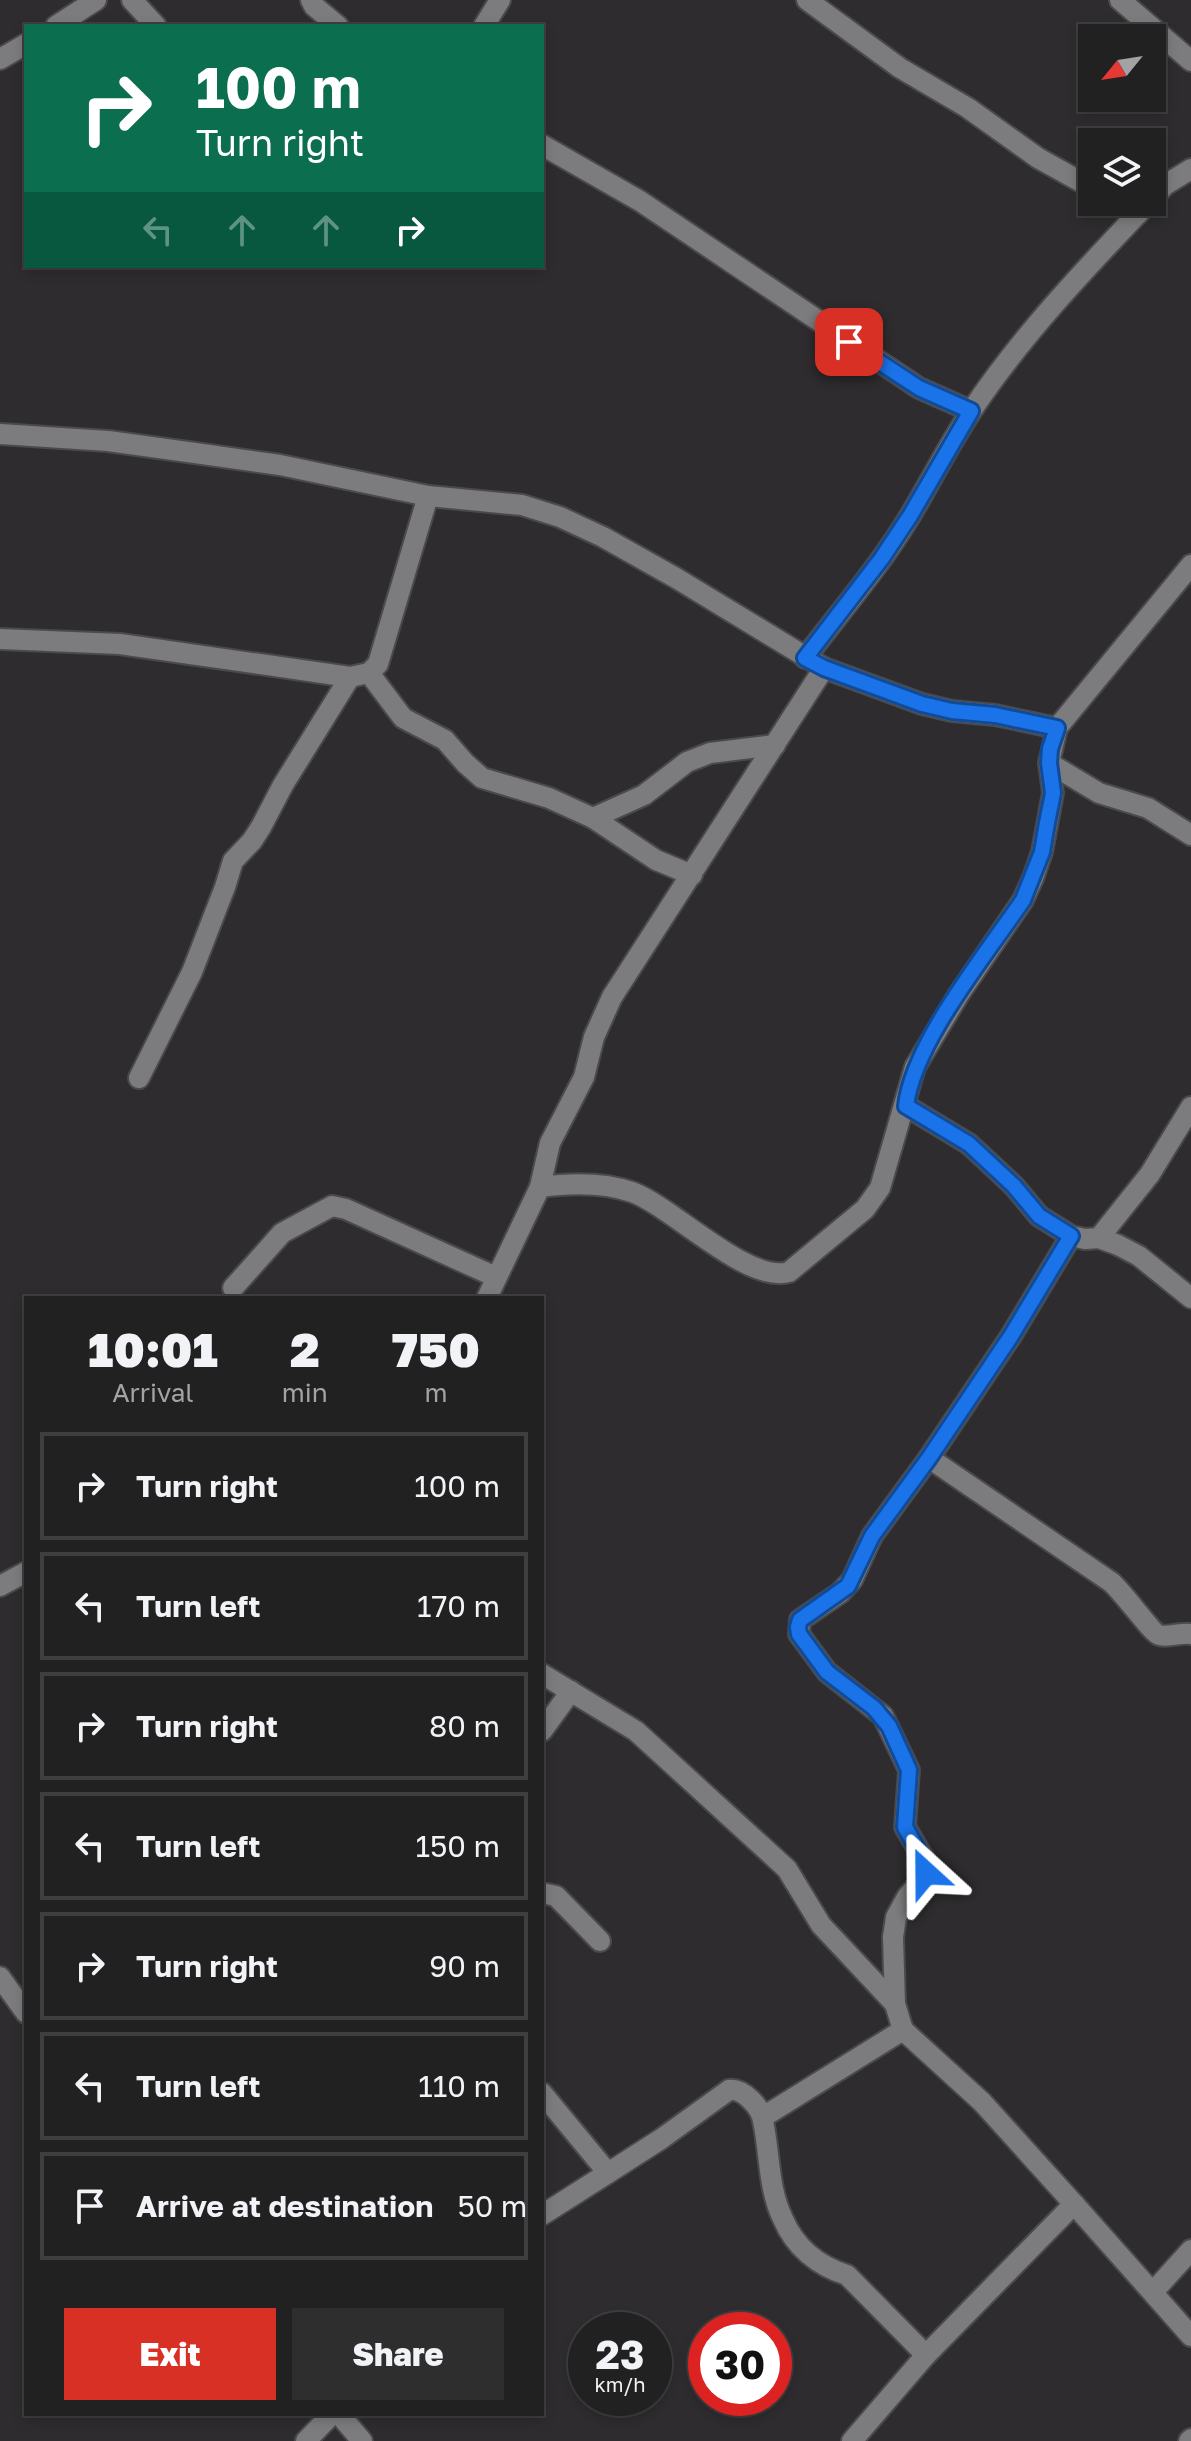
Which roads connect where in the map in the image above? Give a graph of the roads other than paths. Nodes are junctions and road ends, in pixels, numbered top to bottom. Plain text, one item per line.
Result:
1 (96, 0) edge
2 (132, 0) edge
3 (311, 0) edge
4 (500, 0) edge
5 (807, 0) edge
6 (1120, 0) edge
7 (59, 24) edge
8 (154, 24) edge
9 (336, 24) edge
10 (485, 24) edge
11 (1191, 61) edge
12 (544, 146) edge
13 (1191, 169) edge
14 (1078, 180) edge
15 (1166, 184) edge
16 (1136, 216) edge
17 (971, 411) junction
18 (0, 434) edge
19 (428, 496) junction
20 (1191, 565) edge
21 (0, 639) edge
22 (815, 663) junction
23 (360, 675) junction
24 (1057, 728) junction
25 (775, 745) junction
26 (1049, 763) junction
27 (593, 818) junction
28 (1191, 835) edge
29 (692, 875) junction
30 (139, 1078) dead end
31 (906, 1106) junction
32 (1191, 1107) edge
33 (540, 1187) junction
34 (1071, 1236) junction
35 (1099, 1238) junction
36 (496, 1277) junction
37 (233, 1288) dead end
38 (488, 1296) edge
39 (1191, 1298) edge
40 (929, 1458) junction
41 (24, 1573) edge
42 (0, 1586) edge
43 (1191, 1634) edge
44 (544, 1675) edge
45 (571, 1691) junction
46 (544, 1728) edge
47 (544, 1893) edge
48 (600, 1941) dead end
49 (0, 1977) edge
50 (895, 2004) junction
51 (24, 2010) edge
52 (903, 2030) junction
53 (544, 2095) edge
54 (763, 2117) junction
55 (608, 2173) junction
56 (1074, 2204) junction
57 (544, 2214) edge
58 (1191, 2250) edge
59 (1153, 2292) junction
60 (1191, 2336) edge
61 (926, 2355) junction
62 (330, 2416) edge
63 (341, 2416) edge
64 (306, 2441) edge
65 (362, 2441) edge
66 (852, 2441) edge

1 - 7 street
2 - 8 street
3 - 9 street
4 - 10 street
5 - 14 street
6 - 11 street
12 - 17 street
13 - 15 street
16 - 17 street
17 - 22 street
18 - 19 street
19 - 22 street
19 - 23 street
20 - 24 street
21 - 23 street
22 - 24 street
22 - 25 street
23 - 27 street
23 - 30 street
24 - 26 street
25 - 27 street
25 - 29 street
26 - 28 street
26 - 31 street
27 - 29 street
29 - 33 street
31 - 33 street
31 - 34 street
32 - 35 street
33 - 36 street
34 - 35 street
34 - 40 street
35 - 39 street
36 - 37 street
36 - 38 street
40 - 43 street
40 - 50 street
41 - 42 street
44 - 45 street
45 - 46 street
45 - 50 street
47 - 48 street
49 - 51 street
50 - 52 street
52 - 54 street
52 - 56 street
53 - 55 street
54 - 55 street
54 - 61 street
55 - 57 street
56 - 59 street
56 - 61 street
58 - 59 street
59 - 60 street
61 - 66 street
62 - 64 street
63 - 65 street

